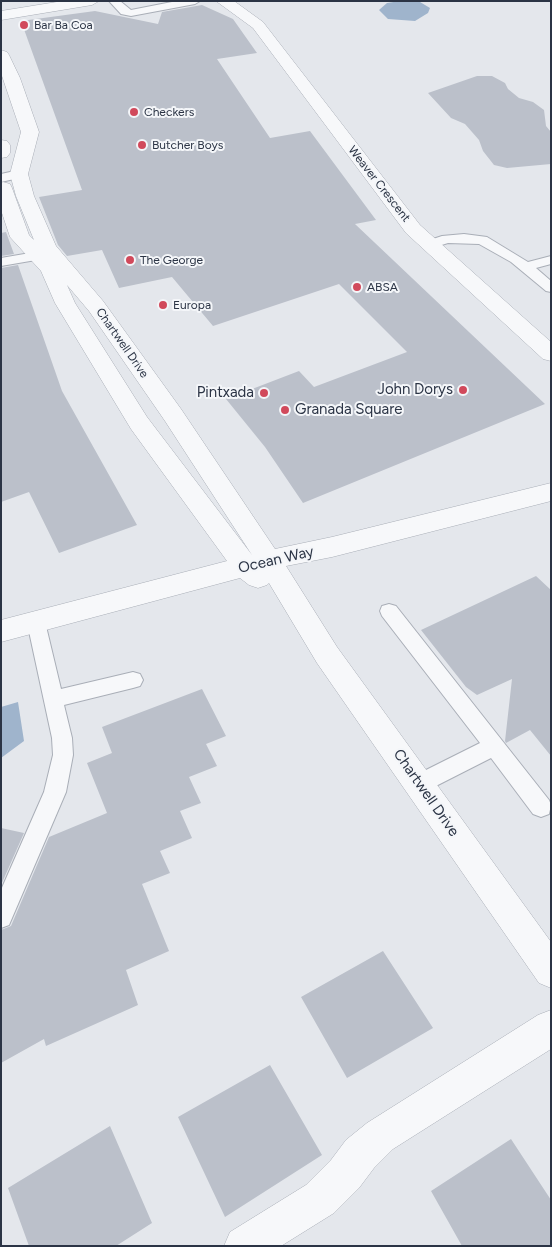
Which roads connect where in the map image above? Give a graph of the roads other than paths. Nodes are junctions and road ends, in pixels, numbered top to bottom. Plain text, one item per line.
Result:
1 (16, 1) edge
2 (92, 1) edge
3 (114, 1) edge
4 (195, 1) edge
5 (1, 3) edge
6 (232, 4) edge
7 (1, 16) edge
8 (1, 55) edge
9 (1, 145) edge
10 (1, 154) edge
11 (6, 176) edge
12 (429, 245) junction
13 (45, 256) junction
14 (551, 260) edge
15 (1, 262) edge
16 (525, 267) junction
17 (551, 288) edge
18 (551, 354) edge
19 (551, 492) edge
20 (258, 563) junction
21 (389, 610) dead end
22 (36, 622) junction
23 (1, 631) edge
24 (134, 680) dead end
25 (54, 699) junction
26 (494, 746) junction
27 (419, 784) junction
28 (541, 807) dead end
29 (1, 917) edge
30 (551, 971) edge
31 (551, 1028) edge
32 (244, 1246) edge

1 - 5 street
2 - 7 street
3 - 4 lane
6 - 12 street, Weaver Crescent
8 - 11 street, Chartwell Drive
9 - 10 street
11 - 13 street, Chartwell Drive
12 - 16 lane
12 - 18 street, Weaver Crescent
13 - 15 lane
13 - 20 street, Chartwell Drive
13 - 20 street, Chartwell Drive
14 - 16 lane
16 - 17 lane
19 - 20 street, Ocean Way
20 - 22 street, Ocean Way
20 - 27 street, Chartwell Drive
21 - 26 lane
22 - 23 street, Ocean Way
22 - 25 lane
24 - 25 lane
25 - 29 lane
26 - 27 lane
26 - 28 lane
27 - 30 street, Chartwell Drive
31 - 32 street

